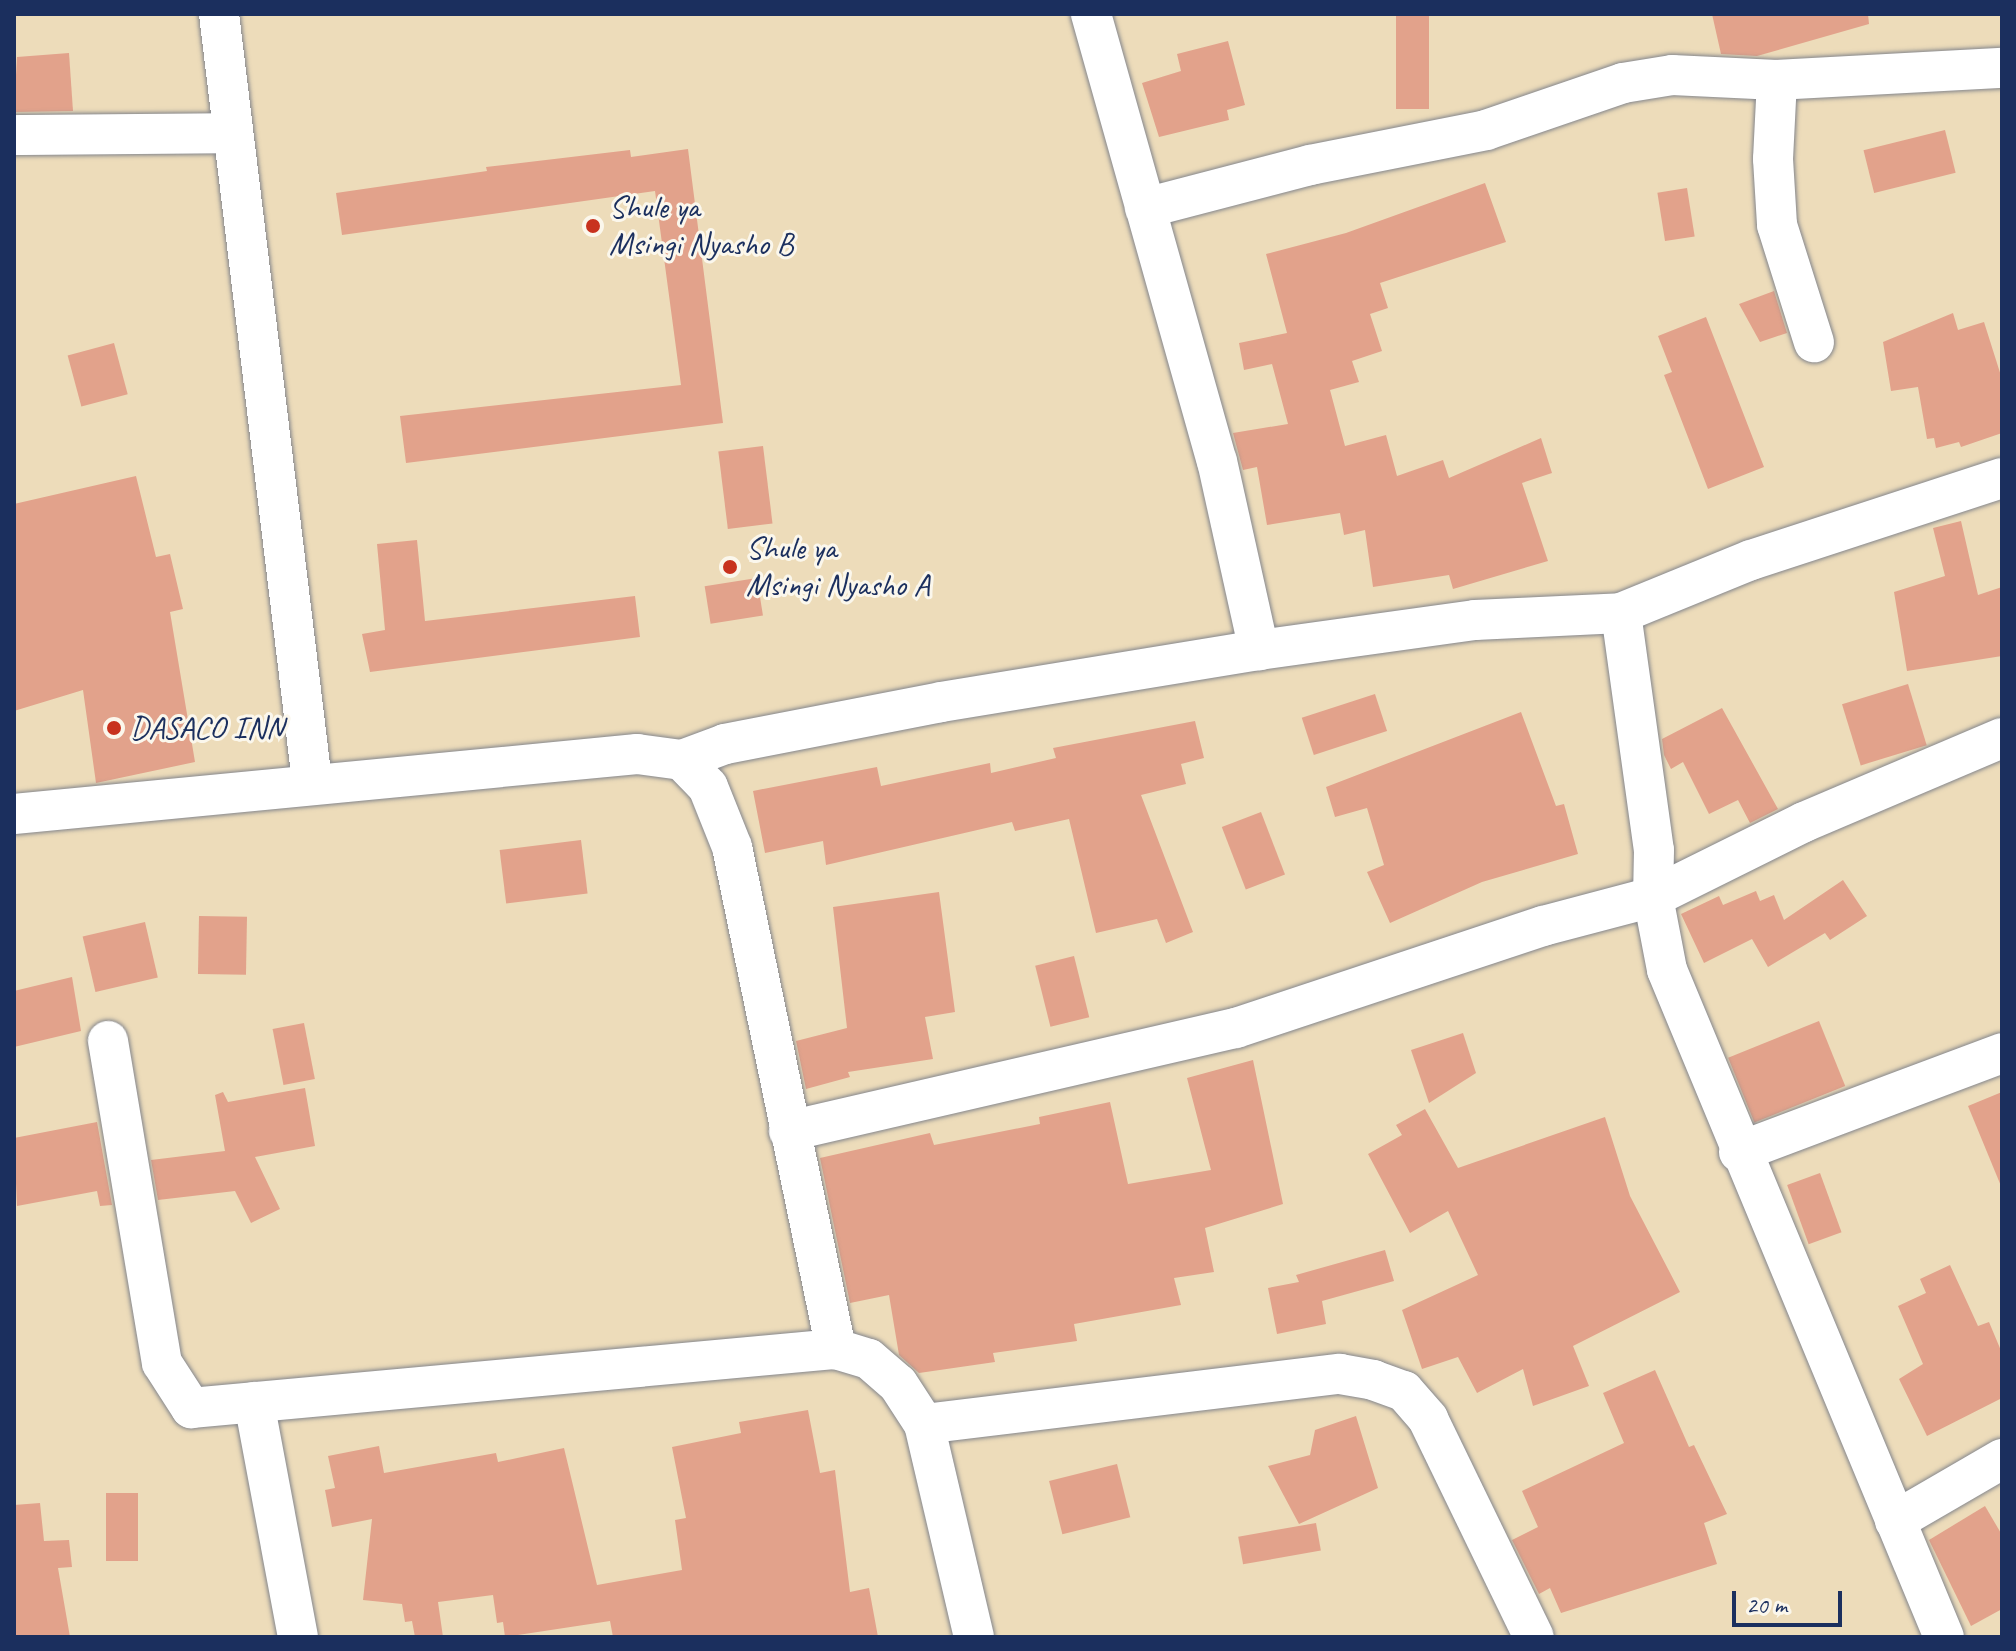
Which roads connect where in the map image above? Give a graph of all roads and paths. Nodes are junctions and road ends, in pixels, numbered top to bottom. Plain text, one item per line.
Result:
1 (219, 14) edge
2 (1091, 14) edge
3 (2002, 68) edge
4 (1777, 80) junction
5 (233, 133) junction
6 (14, 135) edge
7 (1145, 208) junction
8 (1814, 342) dead end
9 (2002, 478) edge
10 (1621, 613) junction
11 (1259, 650) junction
12 (2002, 738) edge
13 (682, 760) junction
14 (312, 781) junction
15 (14, 814) edge
16 (1653, 897) junction
17 (108, 1041) dead end
18 (2002, 1053) edge
19 (789, 1131) junction
20 (1739, 1152) junction
21 (836, 1349) junction
22 (254, 1402) junction
23 (924, 1424) junction
24 (2002, 1459) edge
25 (1895, 1521) junction
26 (298, 1637) edge
27 (974, 1637) edge
28 (1534, 1637) edge
29 (1944, 1637) edge

1 - 5 street
2 - 7 street
3 - 4 street
4 - 7 street
4 - 8 street
5 - 6 street
5 - 14 street
7 - 11 street
9 - 10 street
10 - 11 street
10 - 16 street
11 - 13 street
12 - 16 street
13 - 14 street
13 - 19 street
14 - 15 street
16 - 19 street
16 - 20 street
17 - 22 street
18 - 20 street
19 - 21 street
20 - 25 street
21 - 22 street
21 - 23 street
22 - 26 street
23 - 27 street
23 - 28 street
24 - 25 street
25 - 29 street

